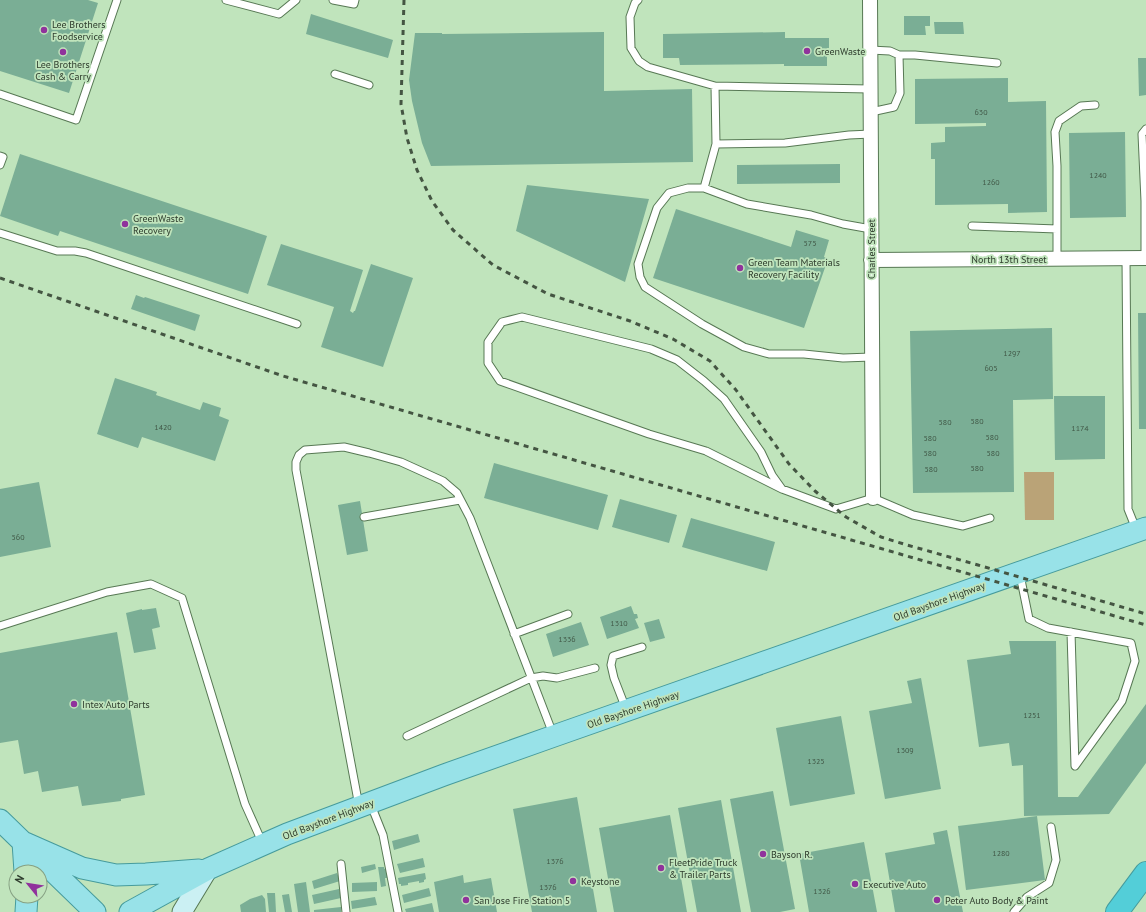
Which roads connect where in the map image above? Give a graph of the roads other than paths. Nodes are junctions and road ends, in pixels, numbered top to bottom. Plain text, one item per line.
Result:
1 (117, 0) edge
2 (226, 0) edge
3 (296, 0) edge
4 (333, 0) edge
5 (354, 0) edge
6 (638, 0) edge
7 (870, 0) edge
8 (870, 50) junction
9 (899, 55) junction
10 (997, 63) dead end
11 (334, 74) dead end
12 (369, 85) dead end
13 (715, 86) junction
14 (870, 89) junction
15 (0, 94) edge
16 (1095, 105) dead end
17 (871, 112) junction
18 (1146, 129) edge
19 (871, 134) junction
20 (716, 144) junction
21 (0, 156) edge
22 (0, 165) edge
23 (704, 188) junction
24 (972, 226) dead end
25 (871, 229) junction
26 (1057, 229) junction
27 (0, 233) edge
28 (1126, 258) junction
29 (1145, 258) edge
30 (1057, 259) junction
31 (871, 260) junction
32 (297, 324) dead end
33 (872, 357) junction
34 (782, 489) junction
35 (873, 498) junction
36 (460, 500) junction
37 (364, 517) dead end
38 (990, 518) dead end
39 (1141, 530) edge
40 (1019, 572) junction
41 (568, 614) dead end
42 (0, 626) edge
43 (1071, 632) junction
44 (514, 634) junction
45 (642, 647) dead end
46 (595, 668) dead end
47 (531, 678) junction
48 (627, 711) junction
49 (407, 736) dead end
50 (554, 736) junction
51 (364, 805) junction
52 (0, 820) edge
53 (1052, 827) dead end
54 (23, 842) junction
55 (263, 844) junction
56 (24, 864) edge
57 (341, 864) dead end
58 (208, 869) junction
59 (1146, 873) edge
60 (95, 912) edge
61 (130, 912) edge
62 (182, 912) edge
63 (346, 912) edge
64 (398, 912) edge
65 (1014, 912) edge
66 (1117, 912) edge

1 - 15 lane
2 - 3 lane
4 - 5 lane
6 - 13 lane
7 - 8 street, Charles Street
8 - 9 lane
8 - 14 street, Charles Street
9 - 10 lane
9 - 17 lane
11 - 12 lane
13 - 14 lane
13 - 20 lane
14 - 17 street, Charles Street
16 - 26 lane
17 - 19 street, Charles Street
18 - 29 lane
19 - 20 lane
19 - 25 street, Charles Street
20 - 23 lane
21 - 22 lane
23 - 25 lane
23 - 33 lane
24 - 26 lane
25 - 31 street, Charles Street
26 - 30 lane
27 - 32 lane
28 - 29 street, North 13th Street
28 - 30 street, North 13th Street
28 - 39 lane
30 - 31 street, North 13th Street
31 - 33 street, Charles Street
33 - 35 street, Charles Street
34 - 34 lane
34 - 35 lane
35 - 38 lane
36 - 37 lane
36 - 44 lane
36 - 51 lane
39 - 40 main road, Old Bayshore Highway
40 - 43 lane
40 - 48 main road, Old Bayshore Highway
41 - 44 lane
42 - 55 lane
43 - 43 lane
44 - 47 lane
45 - 48 lane
46 - 47 lane
47 - 49 lane
47 - 50 lane
48 - 50 main road, Old Bayshore Highway
50 - 51 main road, Old Bayshore Highway
51 - 55 main road, Old Bayshore Highway
51 - 64 lane
52 - 54 main road
53 - 65 lane
54 - 56 main road
54 - 58 main road
54 - 60 main road
55 - 58 main road, Old Bayshore Highway
57 - 63 lane
58 - 61 main road, Old Bayshore Highway
58 - 62 main road
59 - 66 highway

